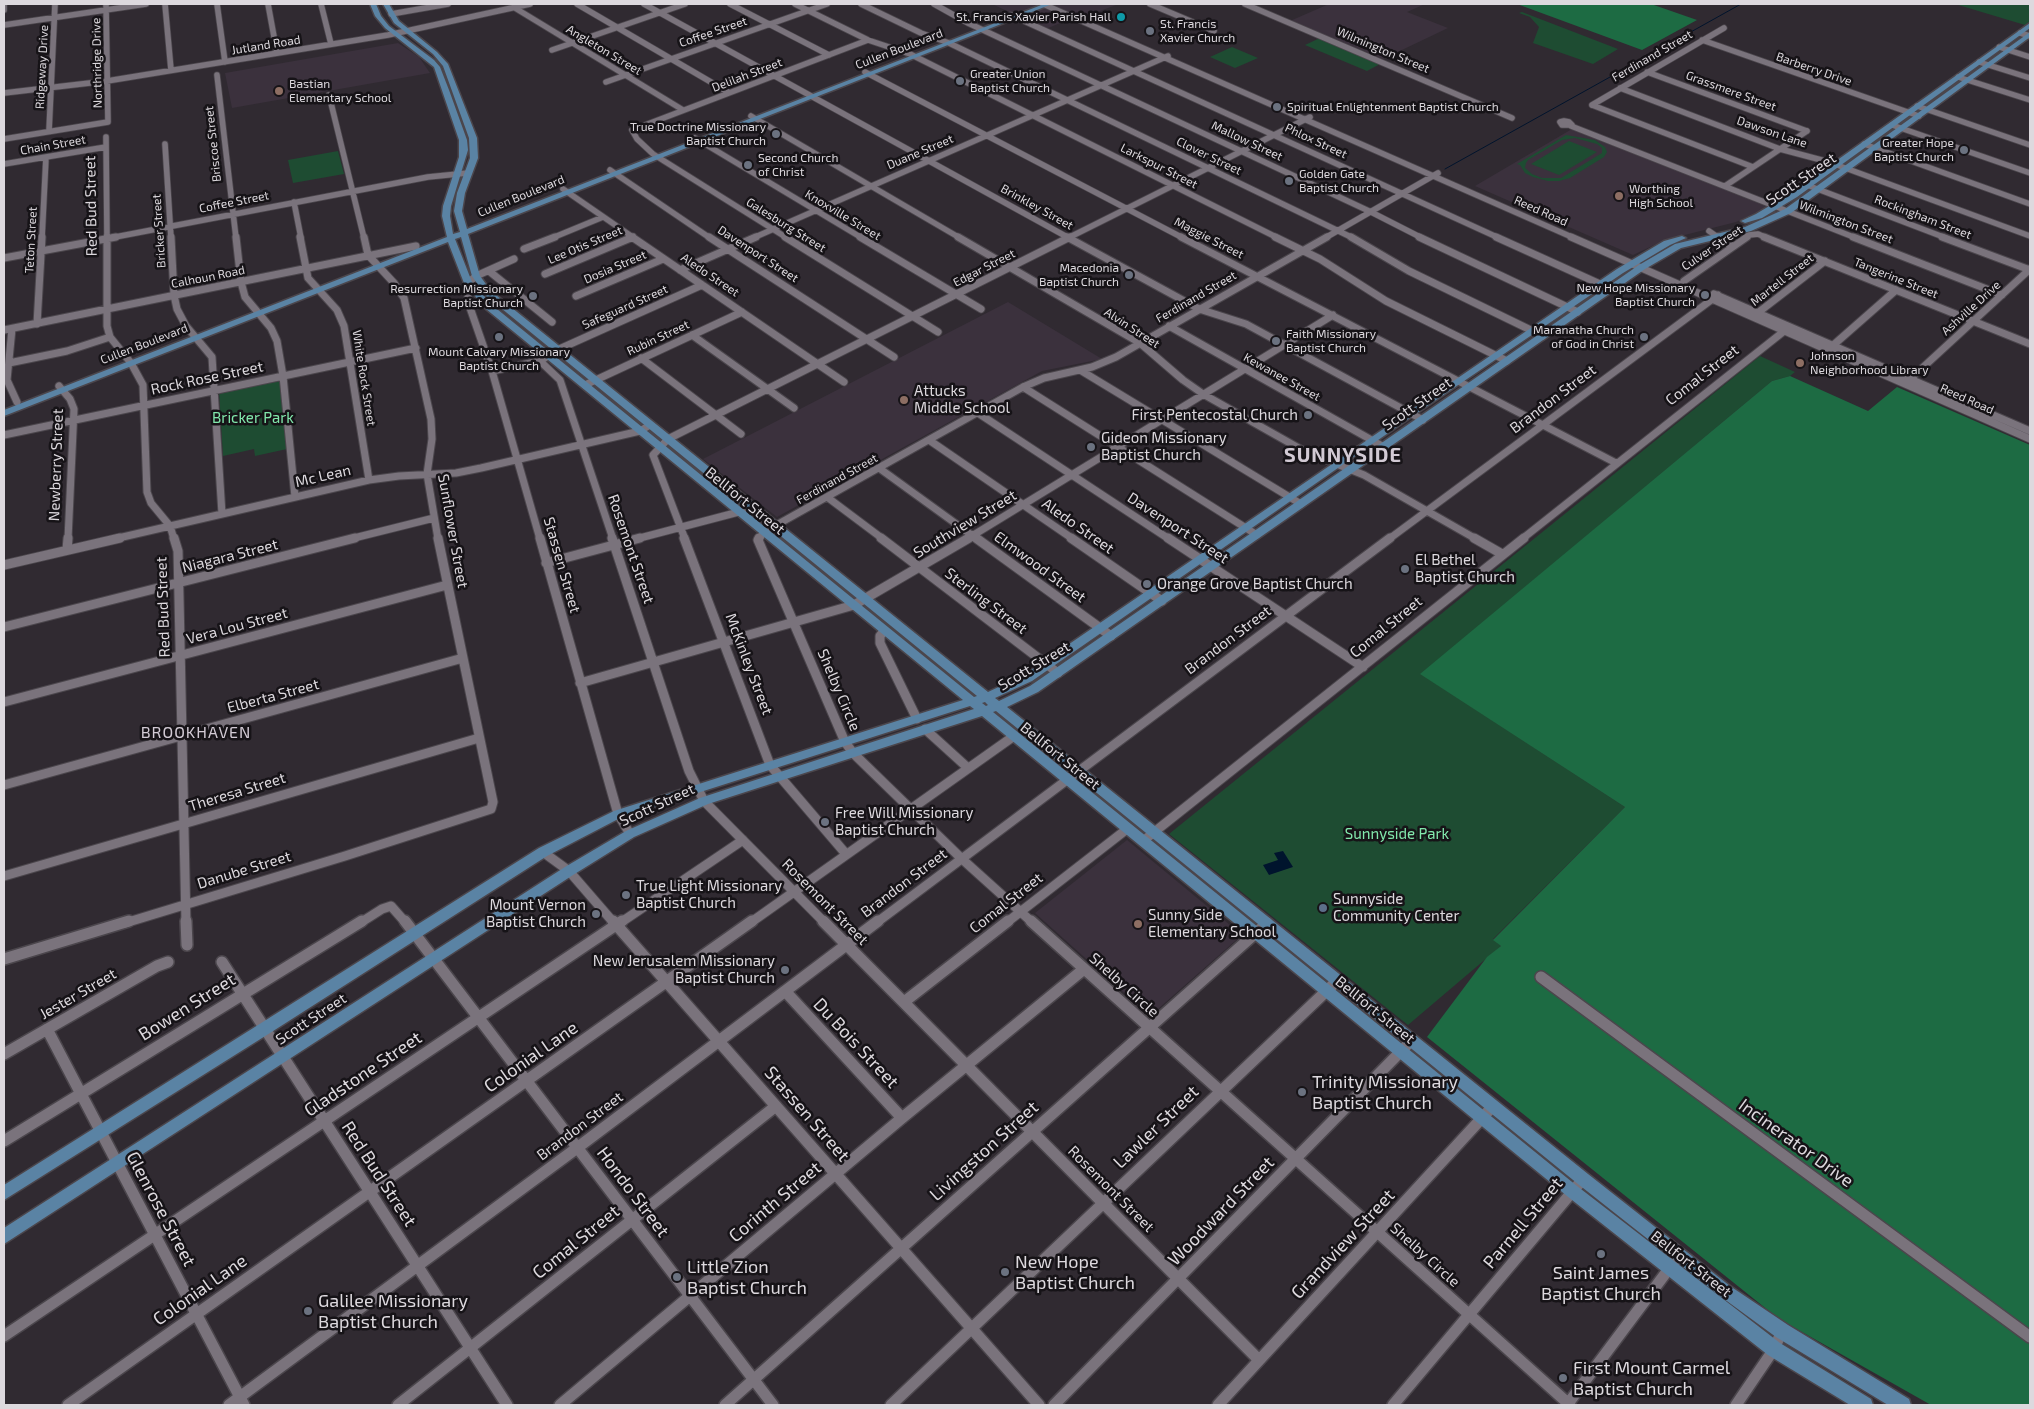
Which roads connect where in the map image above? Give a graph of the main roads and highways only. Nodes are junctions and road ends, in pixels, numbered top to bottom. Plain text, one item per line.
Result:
1 (373, 4) edge
2 (386, 4) edge
3 (1046, 4) edge
4 (381, 21) junction
5 (2030, 25) edge
6 (406, 31) junction
7 (394, 33) junction
8 (2030, 35) edge
9 (418, 40) junction
10 (428, 47) junction
11 (419, 50) junction
12 (446, 65) junction
13 (437, 67) junction
14 (456, 88) junction
15 (446, 90) junction
16 (1937, 92) junction
17 (1948, 95) junction
18 (464, 112) junction
19 (455, 114) junction
20 (474, 138) junction
21 (463, 140) junction
22 (450, 193) junction
23 (461, 193) junction
24 (462, 230) junction
25 (450, 235) junction
26 (373, 261) junction
27 (1639, 264) junction
28 (520, 321) junction
29 (511, 325) junction
30 (19, 404) junction
31 (4, 408) edge
32 (4, 413) edge
33 (708, 471) junction
34 (697, 476) junction
35 (819, 561) junction
36 (808, 568) junction
37 (913, 637) junction
38 (901, 644) junction
39 (987, 697) junction
40 (972, 702) junction
41 (998, 706) junction
42 (983, 711) junction
43 (921, 724) junction
44 (4, 1193) edge
45 (4, 1237) edge
46 (1865, 1405) edge
47 (1903, 1405) edge

1 - 4 main road, Bellfort Street
2 - 6 main road, Bellfort Street
3 - 24 main road, Cullen Boulevard
4 - 6 main road
4 - 7 main road, Bellfort Street
5 - 16 main road, Scott Street
6 - 9 main road, Bellfort Street
7 - 9 main road
7 - 11 main road, Bellfort Street
8 - 17 main road, Scott Street
9 - 10 main road, Bellfort Street
10 - 11 main road
10 - 12 main road, Bellfort Street
11 - 13 main road, Bellfort Street
12 - 13 main road
12 - 14 main road, Bellfort Street
13 - 15 main road, Bellfort Street
14 - 15 main road
14 - 18 main road, Bellfort Street
15 - 19 main road, Bellfort Street
16 - 17 main road
16 - 27 main road, Scott Street
17 - 27 main road, Scott Street
18 - 19 main road
18 - 20 main road, Bellfort Street
19 - 21 main road, Bellfort Street
20 - 21 main road
20 - 23 main road, Bellfort Street
21 - 22 main road, Bellfort Street
22 - 23 main road
22 - 25 main road, Bellfort Street
23 - 24 main road, Bellfort Street
24 - 25 main road, Cullen Boulevard
24 - 28 main road, Bellfort Street
25 - 26 main road, Cullen Boulevard
25 - 26 main road, Cullen Boulevard
25 - 29 main road, Bellfort Street
26 - 30 main road, Cullen Boulevard
27 - 39 main road, Scott Street
27 - 41 main road, Scott Street
28 - 29 main road
28 - 33 main road, Bellfort Street
29 - 34 main road, Bellfort Street
30 - 31 main road, Cullen Boulevard
30 - 32 main road, Cullen Boulevard
33 - 34 main road
33 - 35 main road, Bellfort Street
34 - 36 main road, Bellfort Street
35 - 36 main road
35 - 37 main road, Bellfort Street
36 - 38 main road, Bellfort Street
37 - 38 main road
37 - 39 main road, Bellfort Street
38 - 40 main road, Bellfort Street
39 - 40 main road, Scott Street
39 - 41 main road, Bellfort Street
40 - 42 main road, Bellfort Street
40 - 43 main road, Scott Street
41 - 42 main road, Scott Street
41 - 47 main road, Bellfort Street
42 - 43 main road, Scott Street
42 - 46 main road, Bellfort Street
43 - 44 main road, Scott Street
43 - 45 main road, Scott Street

